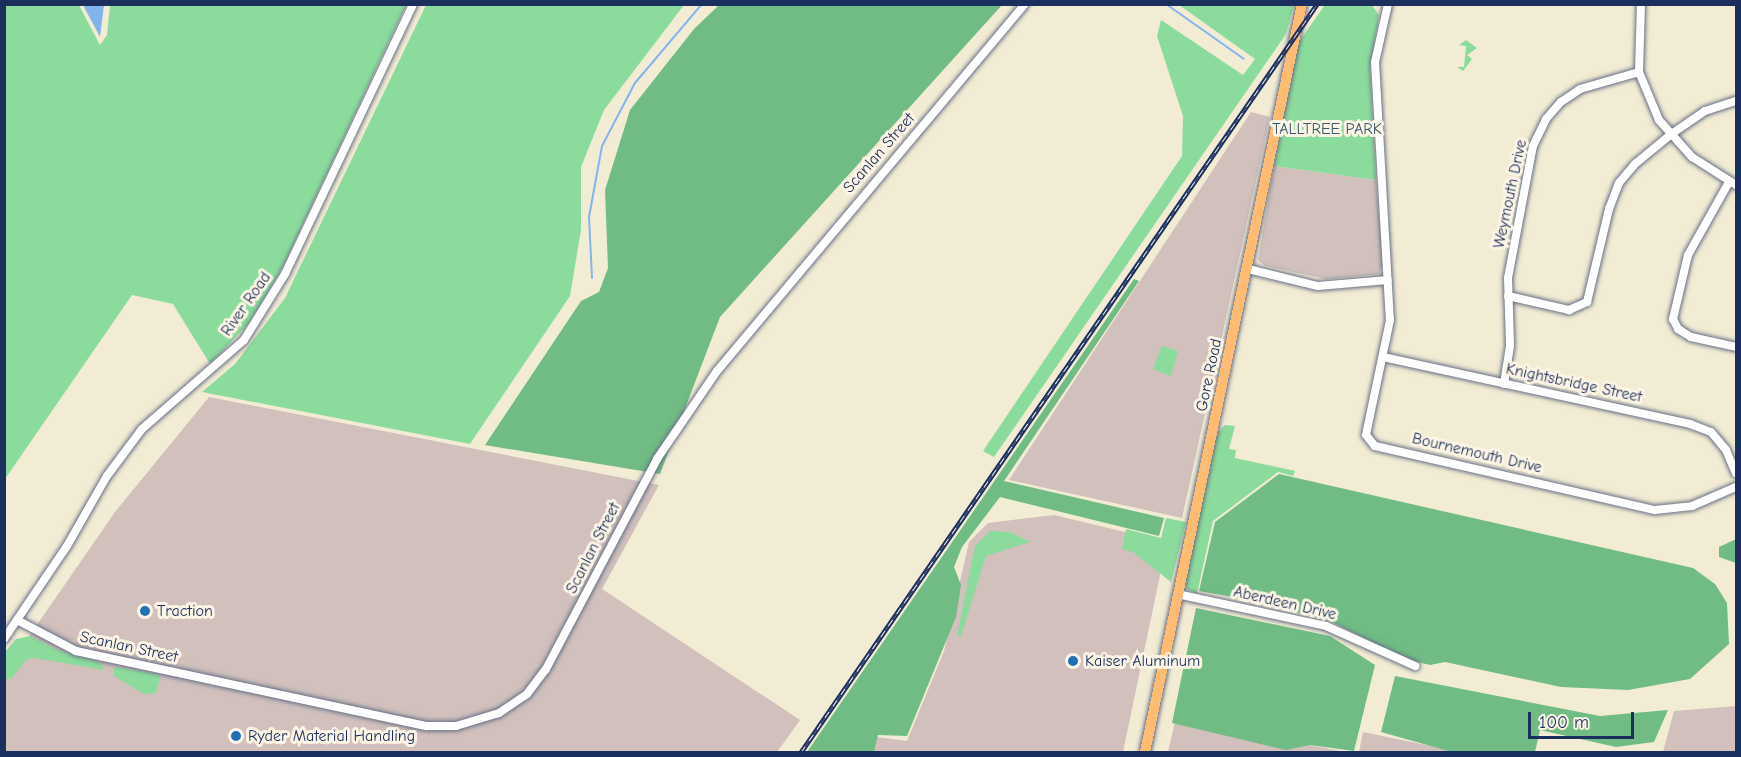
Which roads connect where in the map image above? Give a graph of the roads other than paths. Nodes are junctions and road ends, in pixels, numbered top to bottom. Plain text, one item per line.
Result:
1 (413, 4) edge
2 (1025, 4) edge
3 (1302, 4) edge
4 (1388, 4) edge
5 (1641, 4) edge
6 (1639, 72) junction
7 (1737, 101) edge
8 (1670, 135) junction
9 (1733, 184) edge
10 (1248, 269) junction
11 (1388, 280) junction
12 (1508, 296) junction
13 (1737, 347) edge
14 (1383, 357) junction
15 (1504, 384) junction
16 (1737, 473) edge
17 (1737, 487) edge
18 (1177, 594) junction
19 (17, 620) junction
20 (4, 639) edge
21 (1415, 666) dead end
22 (1145, 753) edge

1 - 19 street, River Road
2 - 19 street, Scanlan Street
3 - 10 main road, Gore Road
4 - 11 street, Bournemouth Drive
5 - 6 street
6 - 8 street
6 - 12 street, Weymouth Drive
7 - 8 street
8 - 9 street
8 - 12 street
9 - 13 street
10 - 11 street
10 - 18 main road, Gore Road
11 - 14 street, Bournemouth Drive
12 - 15 street, Weymouth Drive
14 - 15 street, Knightsbridge Street
14 - 17 street, Bournemouth Drive
15 - 16 street, Knightsbridge Street
18 - 21 street, Aberdeen Drive
18 - 22 main road, Gore Road
19 - 20 street, River Road

